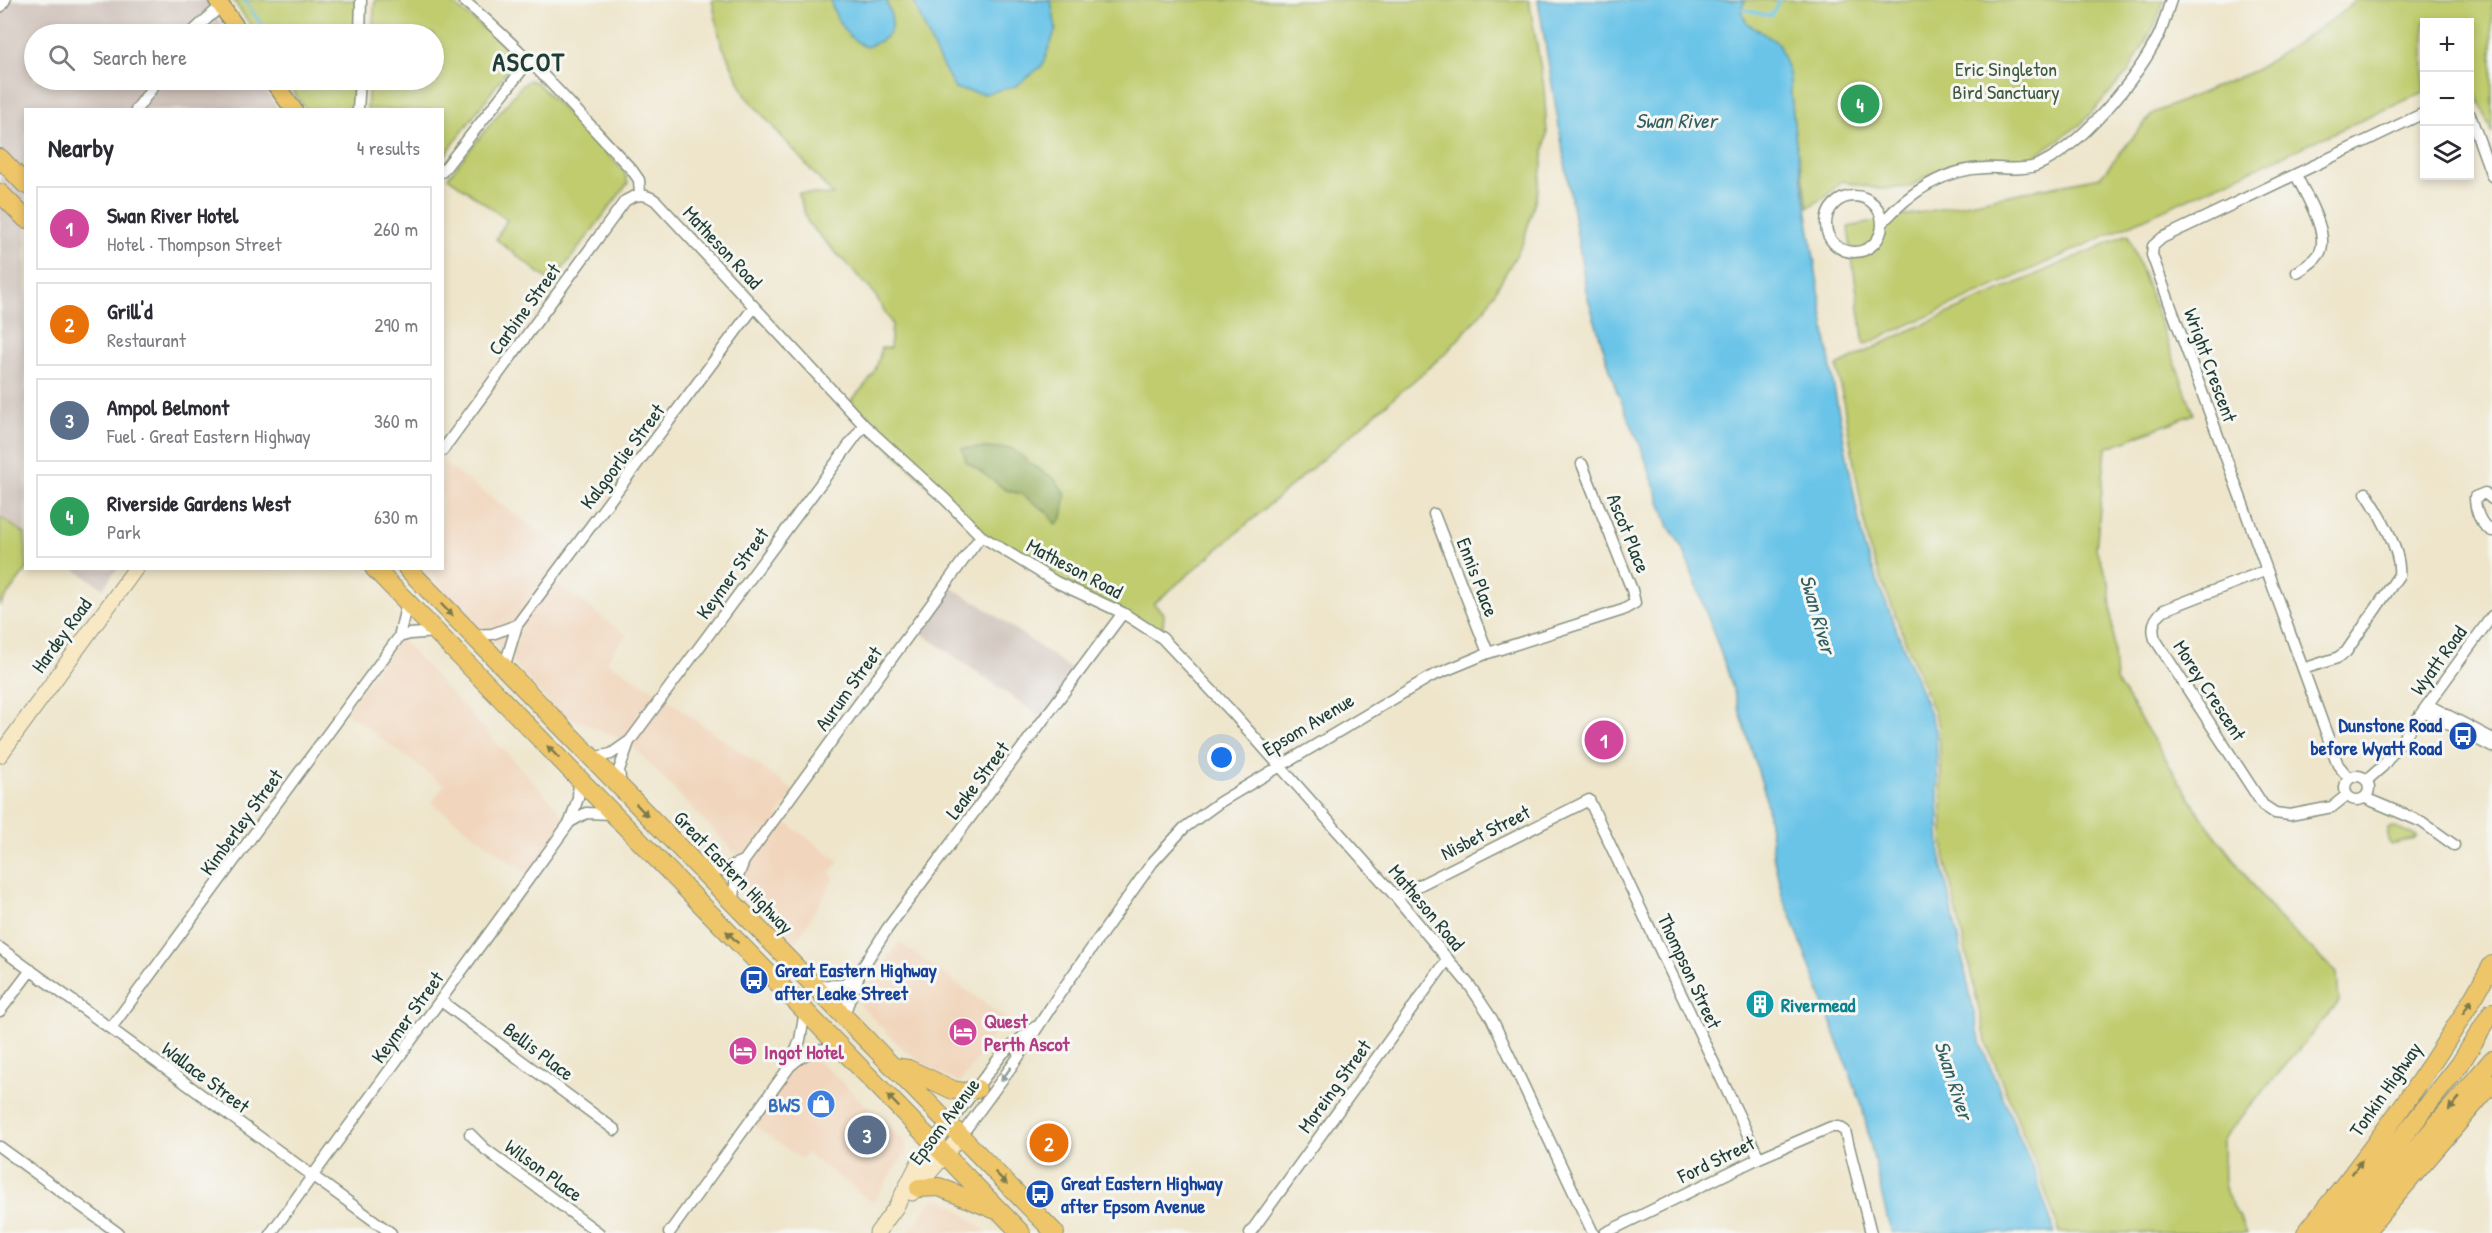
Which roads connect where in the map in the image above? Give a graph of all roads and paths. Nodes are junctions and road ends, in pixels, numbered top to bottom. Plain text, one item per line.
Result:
1 (5, 0) edge
2 (361, 0) edge
3 (463, 0) edge
4 (2171, 0) edge
5 (215, 4) edge
6 (0, 7) edge
7 (198, 24) edge
8 (226, 24) edge
9 (232, 24) edge
10 (360, 24) edge
11 (529, 61) junction
12 (151, 90) edge
13 (268, 90) edge
14 (279, 90) edge
15 (359, 90) edge
16 (137, 108) edge
17 (279, 108) edge
18 (293, 108) edge
19 (358, 108) edge
20 (2420, 115) edge
21 (2473, 126) edge
22 (0, 158) edge
23 (444, 169) edge
24 (2296, 175) junction
25 (2492, 176) edge
26 (24, 183) edge
27 (0, 193) edge
28 (640, 195) junction
29 (24, 217) edge
30 (1882, 222) junction
31 (2297, 272) dead end
32 (754, 308) junction
33 (864, 425) junction
34 (444, 448) edge
35 (1582, 464) dead end
36 (2366, 493) dead end
37 (2492, 499) edge
38 (1434, 514) dead end
39 (2492, 530) edge
40 (981, 536) junction
41 (135, 570) edge
42 (376, 570) edge
43 (408, 570) edge
44 (2267, 570) junction
45 (407, 602) junction
46 (1623, 610) joint
47 (1123, 613) junction
48 (2492, 616) edge
49 (517, 625) junction
50 (437, 632) junction
51 (471, 634) junction
52 (399, 637) junction
53 (1488, 653) junction
54 (504, 668) junction
55 (2303, 669) junction
56 (2425, 708) junction
57 (2492, 738) edge
58 (628, 742) junction
59 (2492, 747) edge
60 (0, 755) edge
61 (591, 758) junction
62 (1280, 765) junction
63 (2349, 778) junction
64 (579, 779) junction
65 (2367, 780) junction
66 (621, 789) junction
67 (2347, 795) junction
68 (2365, 798) junction
69 (1589, 800) joint
70 (613, 814) junction
71 (570, 822) junction
72 (2454, 845) dead end
73 (744, 861) junction
74 (702, 872) junction
75 (1396, 897) junction
76 (734, 904) junction
77 (0, 948) edge
78 (1448, 959) junction
79 (2492, 965) edge
80 (31, 970) junction
81 (861, 970) junction
82 (814, 986) junction
83 (441, 1001) junction
84 (0, 1011) edge
85 (805, 1011) junction
86 (2492, 1012) edge
87 (843, 1017) junction
88 (1038, 1025) junction
89 (111, 1028) junction
90 (844, 1050) junction
91 (2492, 1059) edge
92 (790, 1066) junction
93 (892, 1066) junction
94 (2492, 1083) edge
95 (977, 1089) junction
96 (615, 1130) dead end
97 (954, 1131) junction
98 (470, 1134) dead end
99 (0, 1147) edge
100 (940, 1150) junction
101 (1759, 1158) junction
102 (313, 1175) junction
103 (919, 1188) junction
104 (896, 1207) junction
105 (1001, 1211) junction
106 (118, 1233) edge
107 (271, 1233) edge
108 (391, 1233) edge
109 (599, 1233) edge
110 (669, 1233) edge
111 (877, 1233) edge
112 (1022, 1233) edge
113 (1055, 1233) edge
114 (1250, 1233) edge
115 (1593, 1233) edge
116 (1605, 1233) edge
117 (1871, 1233) edge
118 (2306, 1233) edge
119 (2323, 1233) edge
120 (2344, 1233) edge
121 (2364, 1233) edge

1 - 6 street
2 - 10 street
3 - 11 street
4 - 30 street
5 - 7 street
5 - 8 main road
5 - 9 main road
11 - 23 street
11 - 28 street
12 - 16 street
13 - 17 main road
14 - 18 main road
15 - 19 street
20 - 24 street, Wright Crescent
21 - 25 street
22 - 26 highway
24 - 31 street
24 - 44 street, Wright Crescent
27 - 29 highway
28 - 32 street, Matheson Road
28 - 34 street, Carbine Street
30 - 30 street
32 - 33 street, Matheson Road
32 - 49 street, Kalgoorlie Street
33 - 40 street, Matheson Road
33 - 58 street, Keymer Street
35 - 46 street, Ascot Place
36 - 55 street
37 - 39 street
38 - 53 street, Ennis Place
40 - 47 street, Matheson Road
40 - 73 street, Aurum Street
41 - 60 main road, Hardey Road
42 - 45 highway
43 -> 51 highway, Great Eastern Highway
44 - 55 street, Wright Crescent
44 - 67 street, Morey Crescent
45 - 50 highway
45 - 52 street, Kimberley Street
46 - 53 street, Epsom Avenue
47 - 62 street, Matheson Road
47 - 81 street, Leake Street
48 - 56 street, Wyatt Road
49 - 51 street
49 - 54 street, Kalgoorlie Street
50 - 52 street
64 -> 50 highway
51 - 54 highway, Great Eastern Highway
52 - 89 street, Kimberley Street
53 - 62 street, Epsom Avenue
54 - 61 highway, Great Eastern Highway
55 - 63 street, Wright Crescent
56 - 57 street
56 - 59 street
56 - 65 street, Wyatt Road
58 - 61 street, Keymer Street
58 - 66 street, Keymer Street
61 - 66 highway, Great Eastern Highway
62 - 75 street, Matheson Road
62 - 88 street, Epsom Avenue
63 - 65 street
63 - 67 street
64 - 70 highway
64 - 71 street, Keymer Street
65 - 68 street
66 -> 74 highway, Great Eastern Highway
67 - 68 street
68 - 72 street
69 - 75 street, Nisbet Street
69 - 101 street, Thompson Street
70 - 71 street
85 -> 70 highway
71 - 83 street, Keymer Street
73 - 74 street
73 - 76 street, Aurum Street
74 - 76 highway, Great Eastern Highway
75 - 78 street, Matheson Road
76 - 82 highway, Great Eastern Highway
77 - 80 street, Wallace Street
78 - 114 street, Moreing Street
78 - 115 street, Matheson Road
118 -> 79 highway, Tonkin Highway
80 - 84 street
80 - 89 street, Wallace Street
81 - 82 street, Leake Street
81 - 87 street, Leake Street
82 - 87 highway, Great Eastern Highway
83 - 96 street, Bellis Place
83 - 102 street, Keymer Street
85 - 90 highway
85 - 92 street
86 - 119 highway, Tonkin Highway
87 - 93 highway, Great Eastern Highway
88 - 95 street, Epsom Avenue
88 -> 97 street, Epsom Avenue
89 - 102 street, Wallace Street
90 - 92 street
100 -> 90 highway
91 -> 120 highway
92 - 110 street
93 - 95 highway
93 - 97 highway, Great Eastern Highway
94 - 121 highway
95 - 97 street, Epsom Avenue
97 - 100 main road, Epsom Avenue
97 -> 113 highway, Great Eastern Highway
98 - 109 street, Wilson Place
99 - 106 street
100 - 103 main road, Epsom Avenue
100 - 104 main road, Epsom Avenue
100 - 105 highway
101 - 116 street, Ford Street
101 - 117 street, Ford Street
102 - 107 street, Keymer Street
102 - 108 street, Wallace Street
103 - 104 main road, Epsom Avenue
103 - 105 highway
104 - 111 main road, Epsom Avenue
105 - 112 highway

